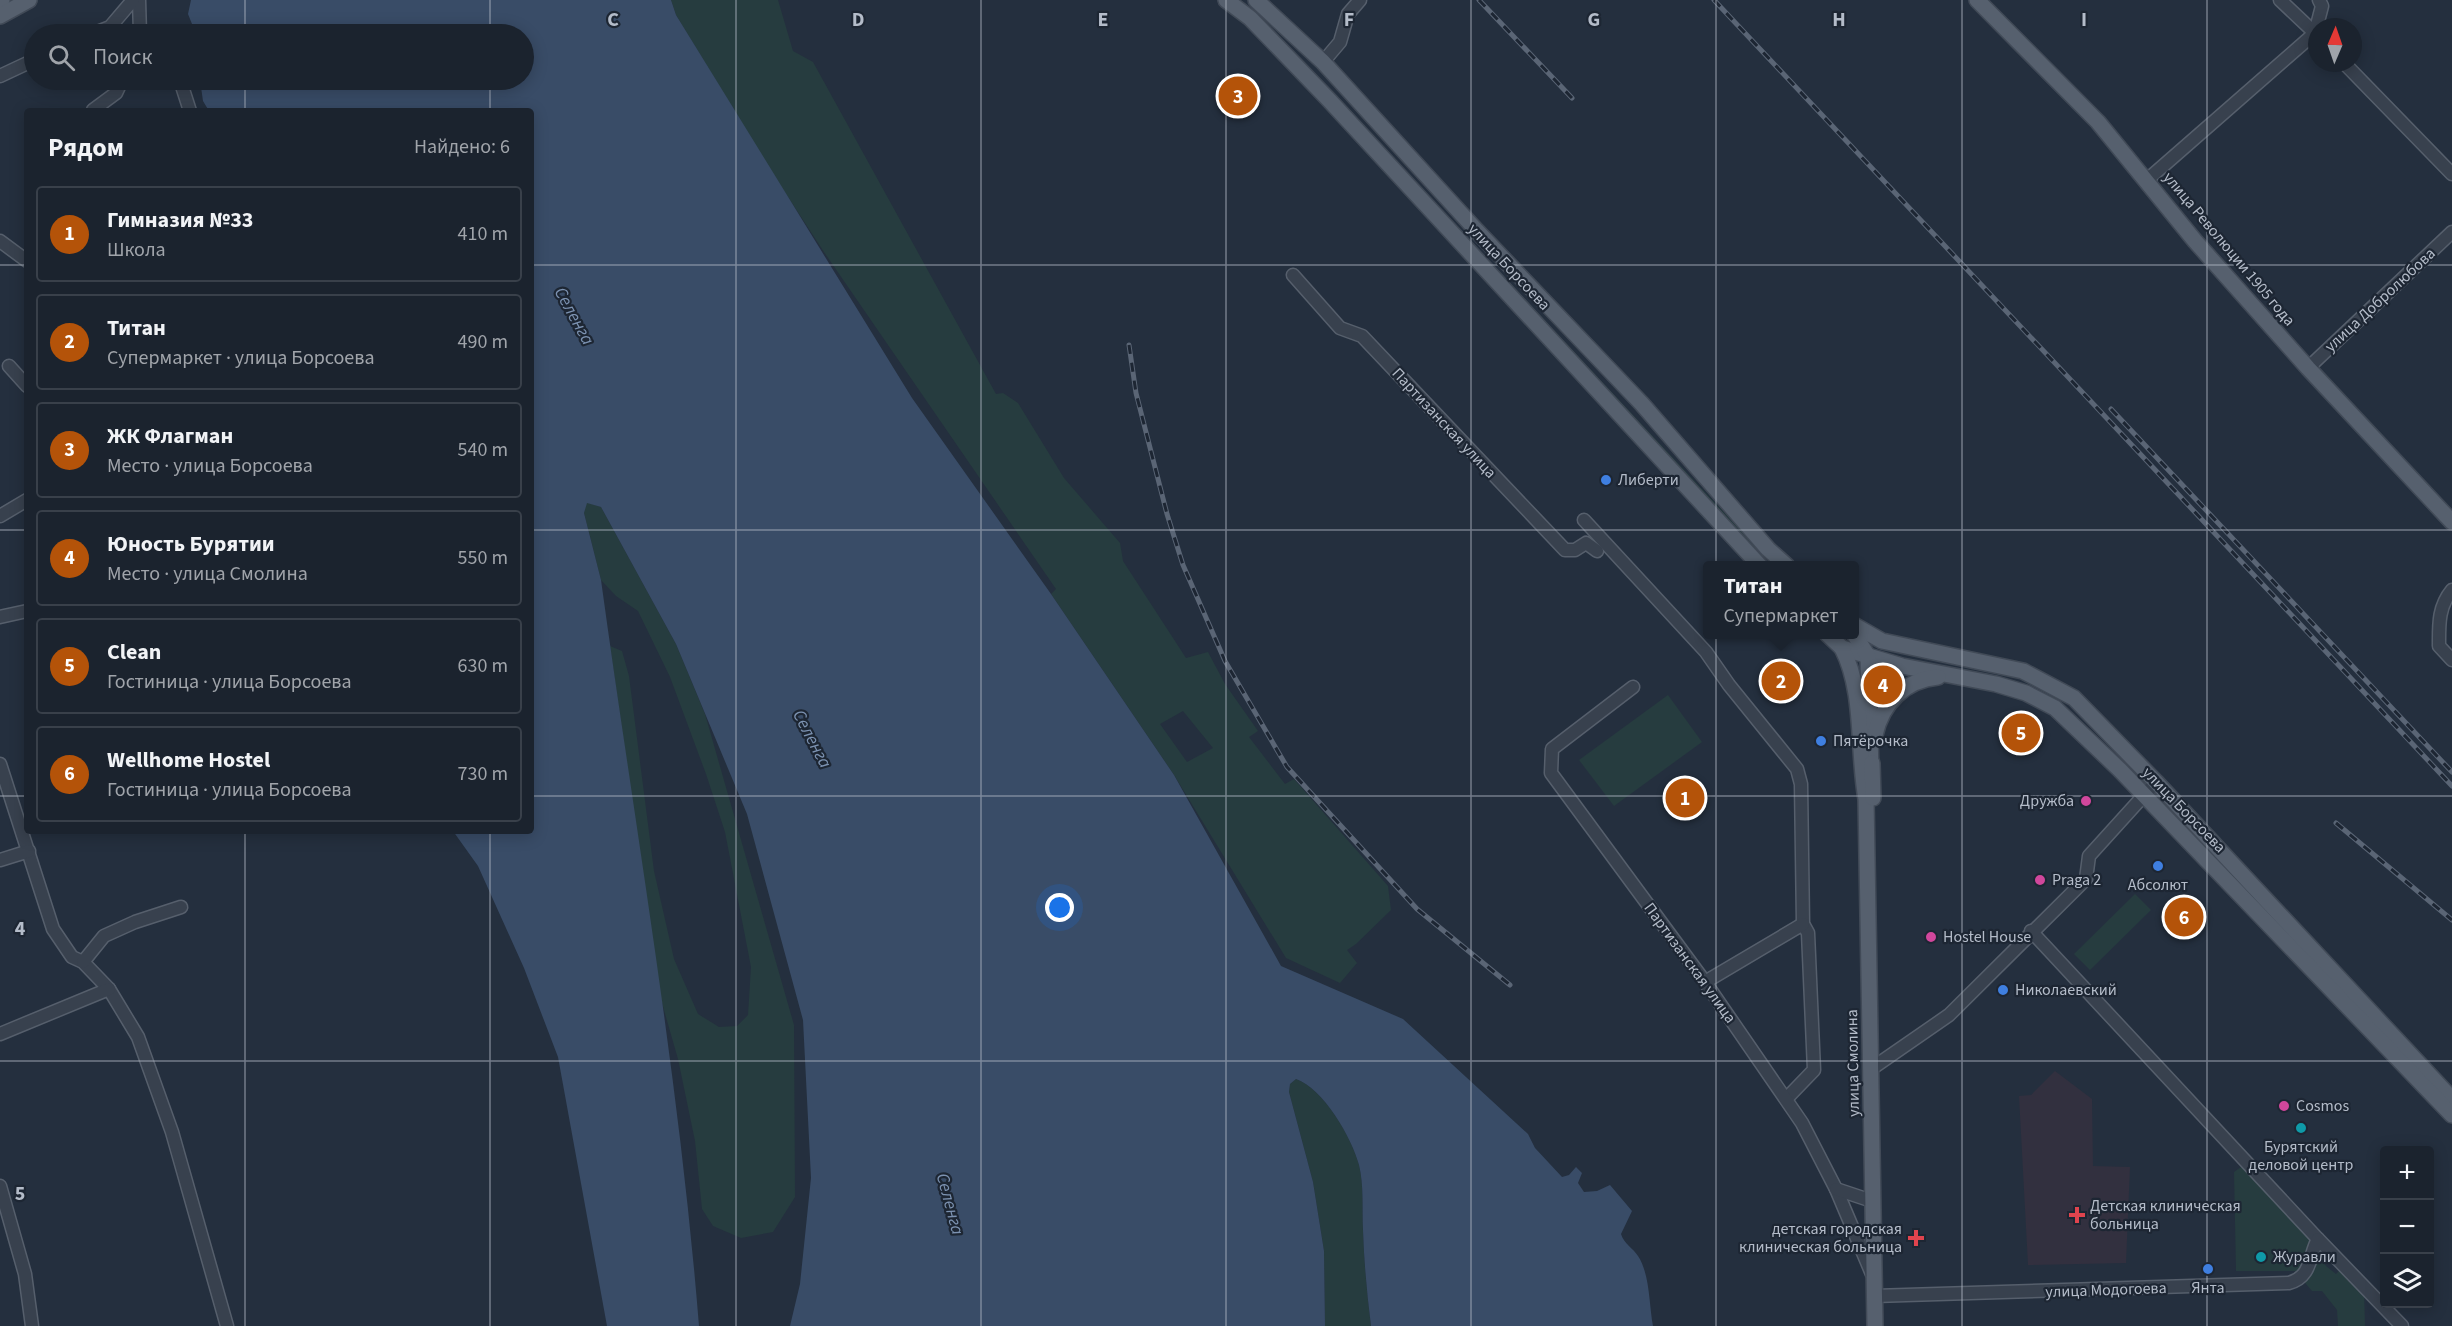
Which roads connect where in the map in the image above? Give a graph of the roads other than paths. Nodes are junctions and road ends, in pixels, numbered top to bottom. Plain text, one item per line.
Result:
1 (29, 0) edge
2 (133, 0) edge
3 (139, 0) edge
4 (1226, 0) edge
5 (1256, 0) edge
6 (1360, 0) edge
7 (1977, 0) edge
8 (2280, 0) edge
9 (2319, 0) edge
10 (0, 16) edge
11 (2319, 18) edge
12 (113, 24) edge
13 (140, 24) edge
14 (2308, 26) edge
15 (2308, 41) edge
16 (1323, 62) junction
17 (24, 66) edge
18 (2353, 72) edge
19 (0, 76) edge
20 (1307, 77) junction
21 (115, 90) edge
22 (117, 90) edge
23 (183, 90) edge
24 (116, 93) junction
25 (96, 108) edge
26 (189, 108) edge
27 (2452, 174) edge
28 (2147, 180) junction
29 (2452, 232) edge
30 (0, 241) edge
31 (24, 259) edge
32 (1293, 275) dead end
33 (9, 366) dead end
34 (2308, 368) junction
35 (24, 383) edge
36 (24, 502) edge
37 (0, 516) edge
38 (1584, 520) dead end
39 (2452, 522) edge
40 (1768, 549) junction
41 (1597, 551) dead end
42 (1755, 561) edge
43 (1759, 561) edge
44 (1781, 561) edge
45 (2452, 590) edge
46 (24, 612) edge
47 (0, 617) edge
48 (1859, 628) edge
49 (1832, 639) edge
50 (1882, 641) junction
51 (1861, 645) edge
52 (1842, 648) junction
53 (2452, 660) edge
54 (1948, 677) junction
55 (1633, 687) dead end
56 (1872, 747) junction
57 (1872, 763) junction
58 (0, 764) edge
59 (2, 779) edge
60 (2156, 782) junction
61 (2144, 796) junction
62 (1866, 799) junction
63 (29, 851) junction
64 (0, 860) edge
65 (181, 907) dead end
66 (1803, 924) junction
67 (2031, 931) junction
68 (83, 962) junction
69 (1705, 982) junction
70 (109, 989) junction
71 (0, 1034) edge
72 (1875, 1066) junction
73 (1786, 1099) junction
74 (2452, 1099) edge
75 (2452, 1115) edge
76 (0, 1186) edge
77 (1836, 1189) junction
78 (1872, 1201) junction
79 (2316, 1242) junction
80 (1872, 1274) junction
81 (1878, 1296) junction
82 (32, 1326) edge
83 (227, 1326) edge
84 (1875, 1326) edge
85 (1884, 1326) edge
86 (2402, 1326) edge

1 - 10 main road
2 - 12 street
3 - 13 street
4 - 20 main road, улица Борсоева
5 - 16 main road, улица Борсоева
6 - 16 street
7 - 28 main road, улица Революции 1905 года
8 - 14 street
9 - 11 street
15 - 28 street
16 - 20 main road
16 - 40 main road, улица Борсоева
17 - 19 street
18 - 27 street
20 - 42 main road, улица Борсоева
21 - 24 street
22 - 24 street
23 - 26 street
24 - 25 street
28 - 34 main road, улица Революции 1905 года
29 - 34 street, улица Добролюбова
30 - 31 street
32 - 41 street, Партизанская улица
33 - 35 street
34 - 39 main road, улица Революции 1905 года
36 - 37 street
38 - 66 street
40 - 43 main road
40 - 44 main road, улица Борсоева
45 - 53 street
46 - 47 street
48 - 50 main road, улица Борсоева
49 - 52 main road
50 - 51 main road
50 - 60 main road, улица Борсоева
51 - 52 main road
51 - 54 main road, улица Борсоева
51 - 56 main road, улица Смолина
52 - 62 main road, улица Смолина
54 - 56 main road
54 - 61 main road, улица Борсоева
55 - 69 street, Партизанская улица
56 - 57 main road, улица Смолина
57 - 62 main road, улица Смолина
57 - 72 main road
58 - 59 street
59 - 63 street
60 - 61 street
60 - 74 main road, улица Борсоева
61 - 67 street
61 - 75 main road, улица Борсоева
62 - 72 main road, улица Смолина
63 - 64 street
63 - 68 street
65 - 68 street
66 - 69 street
66 - 73 street
67 - 72 street
67 - 79 street
68 - 70 street
69 - 73 street, Партизанская улица
70 - 71 street
70 - 83 street
72 - 78 main road, улица Смолина
72 - 81 main road
73 - 77 street, Партизанская улица
76 - 82 street
77 - 78 street
77 - 80 street, Партизанская улица
78 - 80 main road, улица Смолина
79 - 81 street, улица Модогоева
79 - 86 street
80 - 81 main road, улица Смолина
81 - 84 main road, улица Смолина
81 - 85 main road

